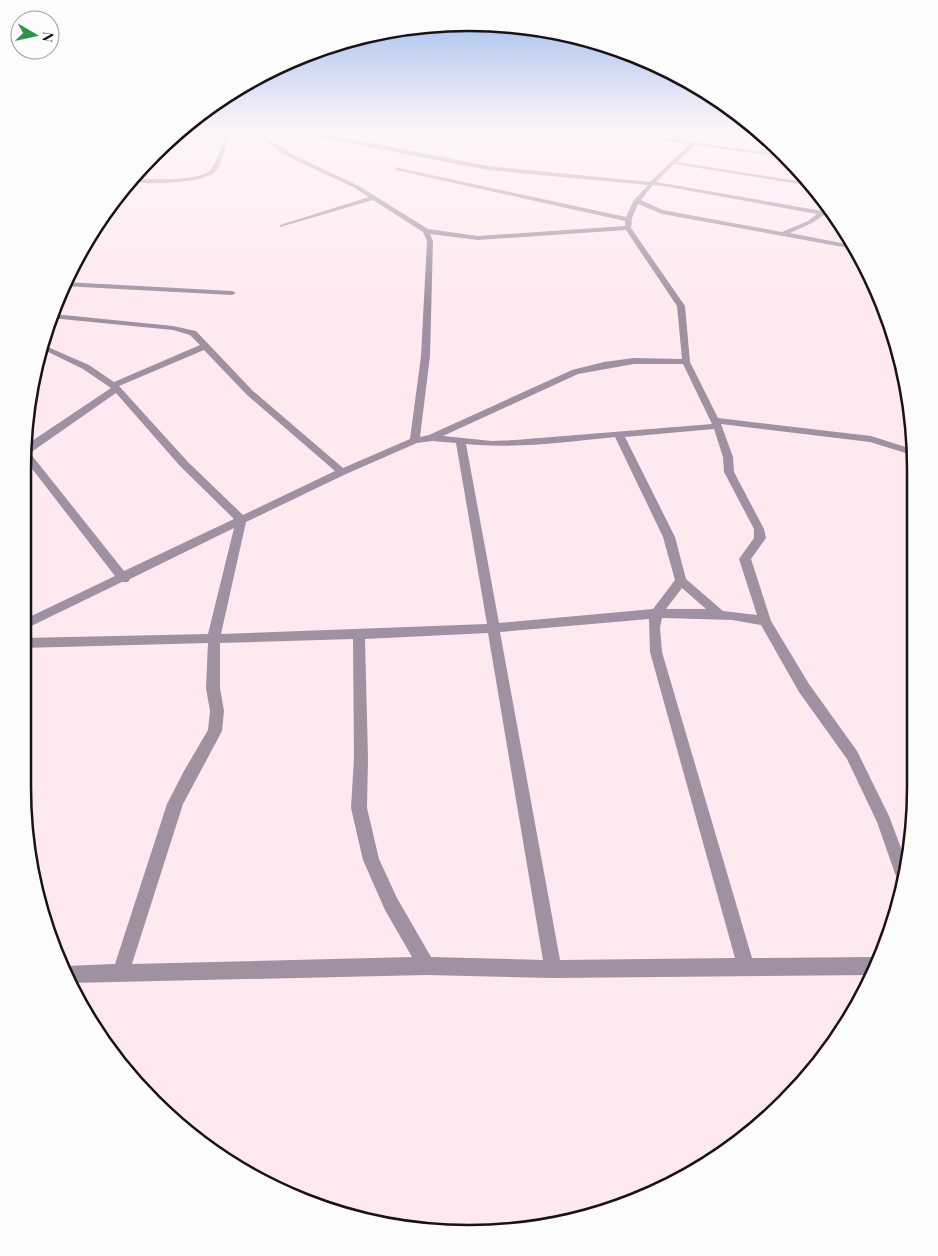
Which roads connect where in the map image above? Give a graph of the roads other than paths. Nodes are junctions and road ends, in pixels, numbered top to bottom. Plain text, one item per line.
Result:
1 (360, 190) edge
2 (486, 190) edge
3 (647, 190) edge
4 (691, 190) edge
5 (373, 198) junction
6 (637, 200) junction
7 (822, 213) joint
8 (627, 224) junction
9 (282, 226) dead end
10 (426, 231) junction
11 (783, 234) junction
12 (845, 246) edge
13 (72, 284) edge
14 (78, 284) junction
15 (70, 288) edge
16 (232, 294) dead end
17 (59, 317) edge
18 (206, 346) junction
19 (48, 349) edge
20 (686, 362) junction
21 (114, 387) junction
22 (716, 423) junction
23 (618, 435) junction
24 (431, 438) junction
25 (415, 440) junction
26 (461, 442) junction
27 (32, 445) edge
28 (906, 450) edge
29 (31, 460) edge
30 (342, 472) junction
31 (240, 520) junction
32 (124, 578) junction
33 (681, 581) junction
34 (654, 614) junction
35 (719, 614) junction
36 (31, 621) edge
37 (765, 622) junction
38 (494, 628) junction
39 (358, 633) junction
40 (214, 637) junction
41 (31, 643) edge
42 (899, 864) edge
43 (426, 966) junction
44 (868, 966) edge
45 (746, 967) junction
46 (553, 969) junction
47 (121, 972) junction
48 (73, 974) edge

1 - 5 street
2 - 8 street
3 - 6 street
4 - 7 street
5 - 9 street
5 - 10 street
6 - 8 street
6 - 11 street
7 - 11 street
8 - 10 street
8 - 20 street
10 - 25 street
11 - 12 street
13 - 14 street
14 - 15 street
14 - 16 street
17 - 18 street
18 - 21 street
18 - 30 street
19 - 21 street
20 - 22 street
20 - 24 street
21 - 27 street
21 - 31 street
22 - 23 street
22 - 28 street
22 - 37 street
23 - 26 street
23 - 33 street
24 - 25 street
24 - 26 street
25 - 30 street
26 - 38 street
29 - 32 street
30 - 31 street
31 - 32 street
31 - 40 street
32 - 36 street
33 - 34 street
33 - 35 street
34 - 35 street
34 - 38 street
34 - 45 street
35 - 37 street
37 - 42 street
38 - 39 street
38 - 46 street
39 - 40 street
39 - 43 street
40 - 41 street
40 - 47 street
43 - 46 street
43 - 47 street
44 - 45 street
45 - 46 street
47 - 48 street

